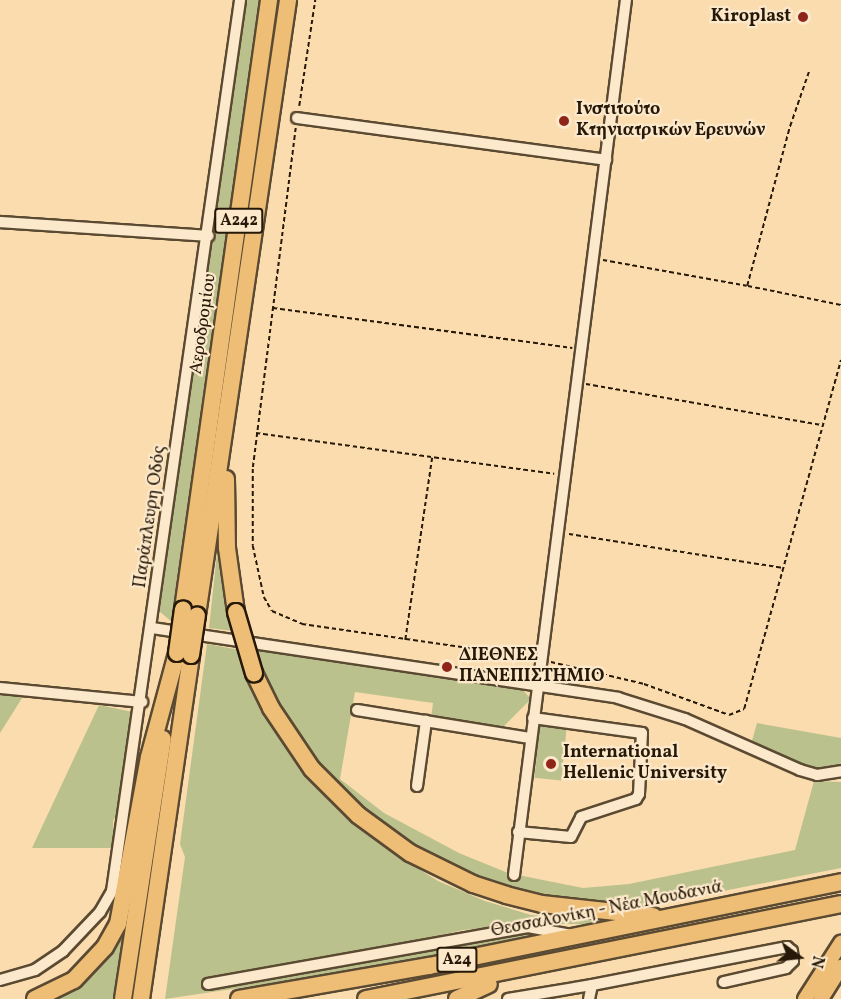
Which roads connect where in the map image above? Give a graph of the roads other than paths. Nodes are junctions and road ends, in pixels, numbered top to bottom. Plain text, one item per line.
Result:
1 (240, 0) edge
2 (269, 0) edge
3 (288, 0) edge
4 (626, 0) edge
5 (297, 117) road end
6 (606, 159) junction
7 (0, 222) edge
8 (209, 236) junction
9 (227, 421) junction
10 (190, 612) junction
11 (152, 628) junction
12 (184, 654) junction
13 (537, 686) junction
14 (0, 688) edge
15 (142, 702) junction
16 (357, 710) dead end
17 (532, 718) junction
18 (426, 721) junction
19 (530, 738) junction
20 (841, 771) edge
21 (417, 786) dead end
22 (518, 832) junction
23 (514, 875) dead end
24 (841, 882) edge
25 (841, 904) edge
26 (674, 917) junction
27 (578, 937) junction
28 (841, 943) edge
29 (841, 952) edge
30 (841, 967) edge
31 (532, 968) junction
32 (821, 974) junction
33 (0, 980) edge
34 (724, 982) dead end
35 (208, 984) dead end
36 (592, 985) junction
37 (35, 999) edge
38 (123, 999) edge
39 (141, 999) edge
40 (238, 999) edge
41 (366, 999) edge
42 (457, 999) edge
43 (508, 999) edge
44 (589, 999) edge
45 (805, 999) edge
46 (821, 999) edge

1 - 8 street, Παράπλευρη Οδός
2 - 10 highway, Αεροδρομίου / Α242
3 - 9 highway, Αεροδρομίου / Α242
4 - 6 street
5 - 6 street
6 - 13 street
7 - 8 street
8 - 11 street, Παράπλευρη Οδός
9 - 10 highway
9 - 26 highway, bridge
10 - 12 highway, Αεροδρομίου / Α242, bridge
11 - 13 street
11 - 15 street, Παράπλευρη Οδός
12 - 37 highway
12 - 38 highway
12 - 39 highway
13 - 17 street
13 - 20 street
14 - 15 street
15 - 33 street, Παράπλευρη Οδός
16 - 18 street
17 - 19 street
17 - 22 street
18 - 19 street
18 - 21 street
19 - 22 street
22 - 23 street
24 - 26 highway, Θεσσαλονίκη - Νέα Μουδανιά / Α24
25 - 31 highway, Α24
26 - 27 highway, Θεσσαλονίκη - Νέα Μουδανιά / Α24
27 - 35 street
27 - 40 highway, Θεσσαλονίκη - Νέα Μουδανιά / Α24
28 - 32 main road
29 - 30 main road
30 - 32 main road
30 - 46 main road
31 - 41 highway, Α24
31 - 42 highway
32 - 45 main road
34 - 36 street
36 - 43 street
36 - 44 street

